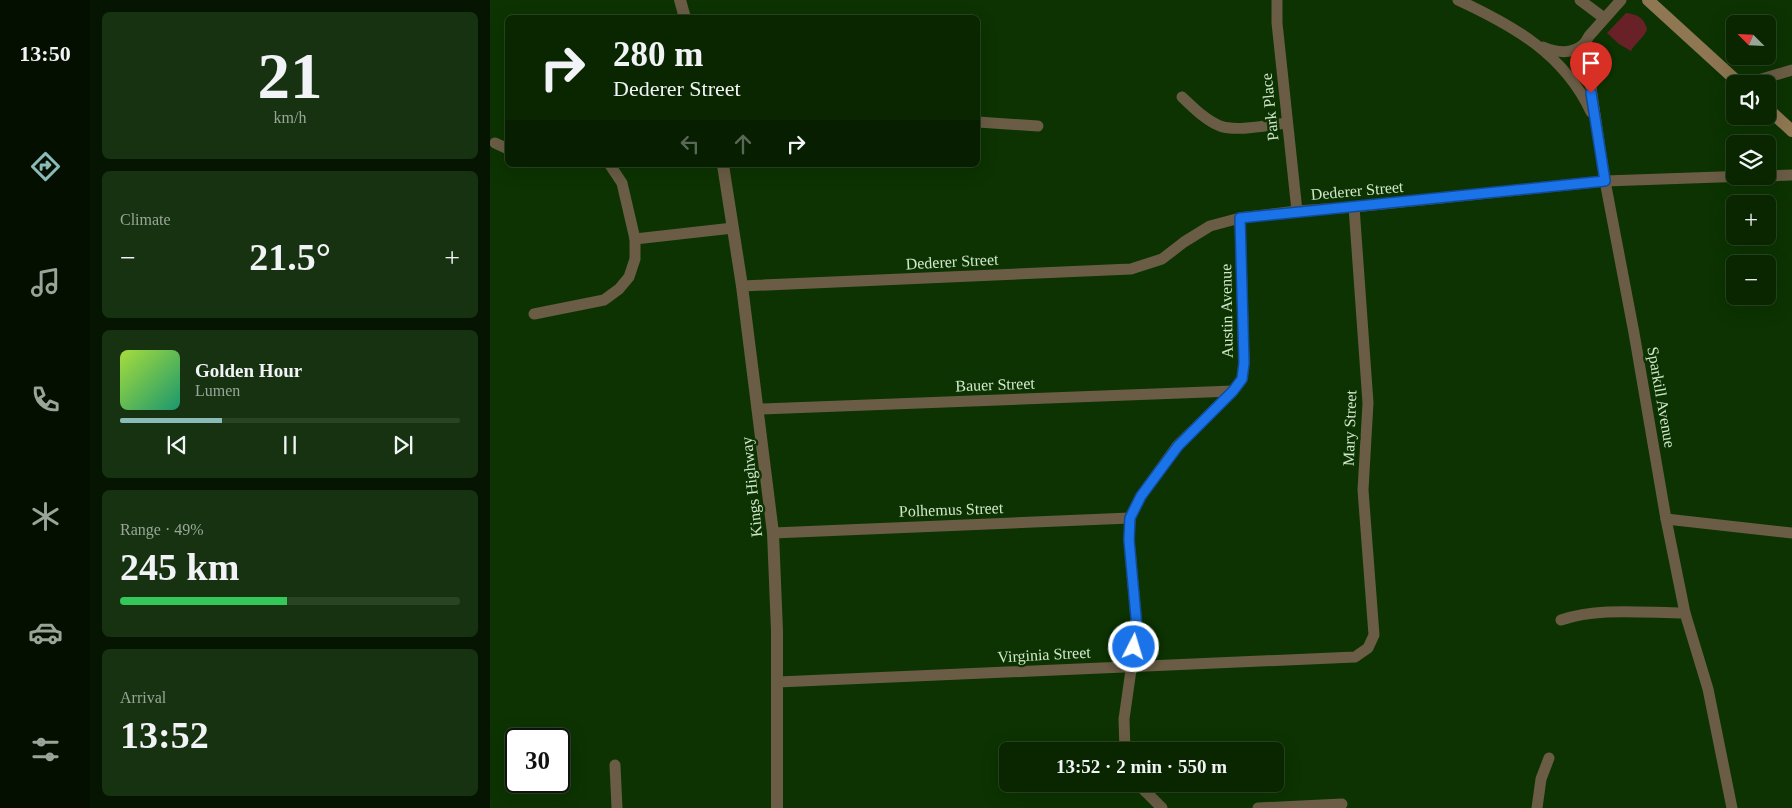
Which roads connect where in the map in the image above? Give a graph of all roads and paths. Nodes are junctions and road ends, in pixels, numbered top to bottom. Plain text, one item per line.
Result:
1 (680, 0) edge
2 (1277, 0) edge
3 (1458, 0) edge
4 (1580, 0) edge
5 (1620, 0) edge
6 (1648, 0) edge
7 (684, 15) edge
8 (1604, 18) junction
9 (1585, 43) junction
10 (1537, 44) junction
11 (1792, 70) edge
12 (1730, 75) edge
13 (1775, 75) edge
14 (1182, 97) dead end
15 (1776, 117) edge
16 (980, 122) edge
17 (1287, 124) junction
18 (1596, 124) junction
19 (1038, 126) dead end
20 (1792, 132) edge
21 (495, 142) dead end
22 (505, 147) edge
23 (611, 167) edge
24 (723, 167) edge
25 (1792, 175) edge
26 (1776, 176) edge
27 (1726, 177) edge
28 (1605, 181) junction
29 (1354, 207) junction
30 (1297, 211) junction
31 (1240, 218) junction
32 (733, 228) junction
33 (635, 239) junction
34 (742, 286) junction
35 (534, 314) dead end
36 (1233, 391) junction
37 (759, 410) junction
38 (1130, 518) junction
39 (1666, 519) junction
40 (773, 533) junction
41 (1792, 533) edge
42 (1685, 613) junction
43 (1561, 620) dead end
44 (1368, 648) joint
45 (1132, 666) junction
46 (778, 682) junction
47 (1125, 742) edge
48 (1549, 758) dead end
49 (615, 765) dead end
50 (1146, 792) edge
51 (1342, 804) dead end
52 (617, 808) edge
53 (778, 808) edge
54 (1162, 808) edge
55 (1258, 808) edge
56 (1537, 808) edge
57 (1732, 808) edge

1 - 7 street
2 - 17 street, Park Place
3 - 10 street
4 - 8 street
5 - 8 street
6 - 12 main road
8 - 9 street
9 - 10 street
9 - 18 street, Sparkill Avenue
10 - 18 street
11 - 13 street
14 - 17 street
15 - 20 main road
16 - 19 street
17 - 30 street, Park Place
18 - 28 street, Sparkill Avenue
21 - 22 street
23 - 33 street
24 - 32 street, Kings Highway
25 - 26 street
27 - 28 street, Dederer Street
28 - 29 street, Dederer Street
28 - 39 street, Sparkill Avenue
29 - 30 street, Dederer Street
29 - 44 street, Mary Street
30 - 31 street, Dederer Street
31 - 34 street, Dederer Street
31 - 36 street, Austin Avenue
32 - 33 street
32 - 34 street, Kings Highway
33 - 35 street
34 - 37 street, Kings Highway
36 - 37 street, Bauer Street
36 - 38 street, Austin Avenue
37 - 40 street, Kings Highway
38 - 40 street, Polhemus Street
38 - 45 street, Austin Avenue
39 - 41 street
39 - 42 street, Sparkill Avenue
40 - 46 street, Kings Highway
42 - 43 street
42 - 57 street, Sparkill Avenue
44 - 45 street, Virginia Street
45 - 46 street, Virginia Street
45 - 47 street, Austin Avenue
46 - 53 street, Kings Highway
48 - 56 street
49 - 52 street
50 - 54 street
51 - 55 street

